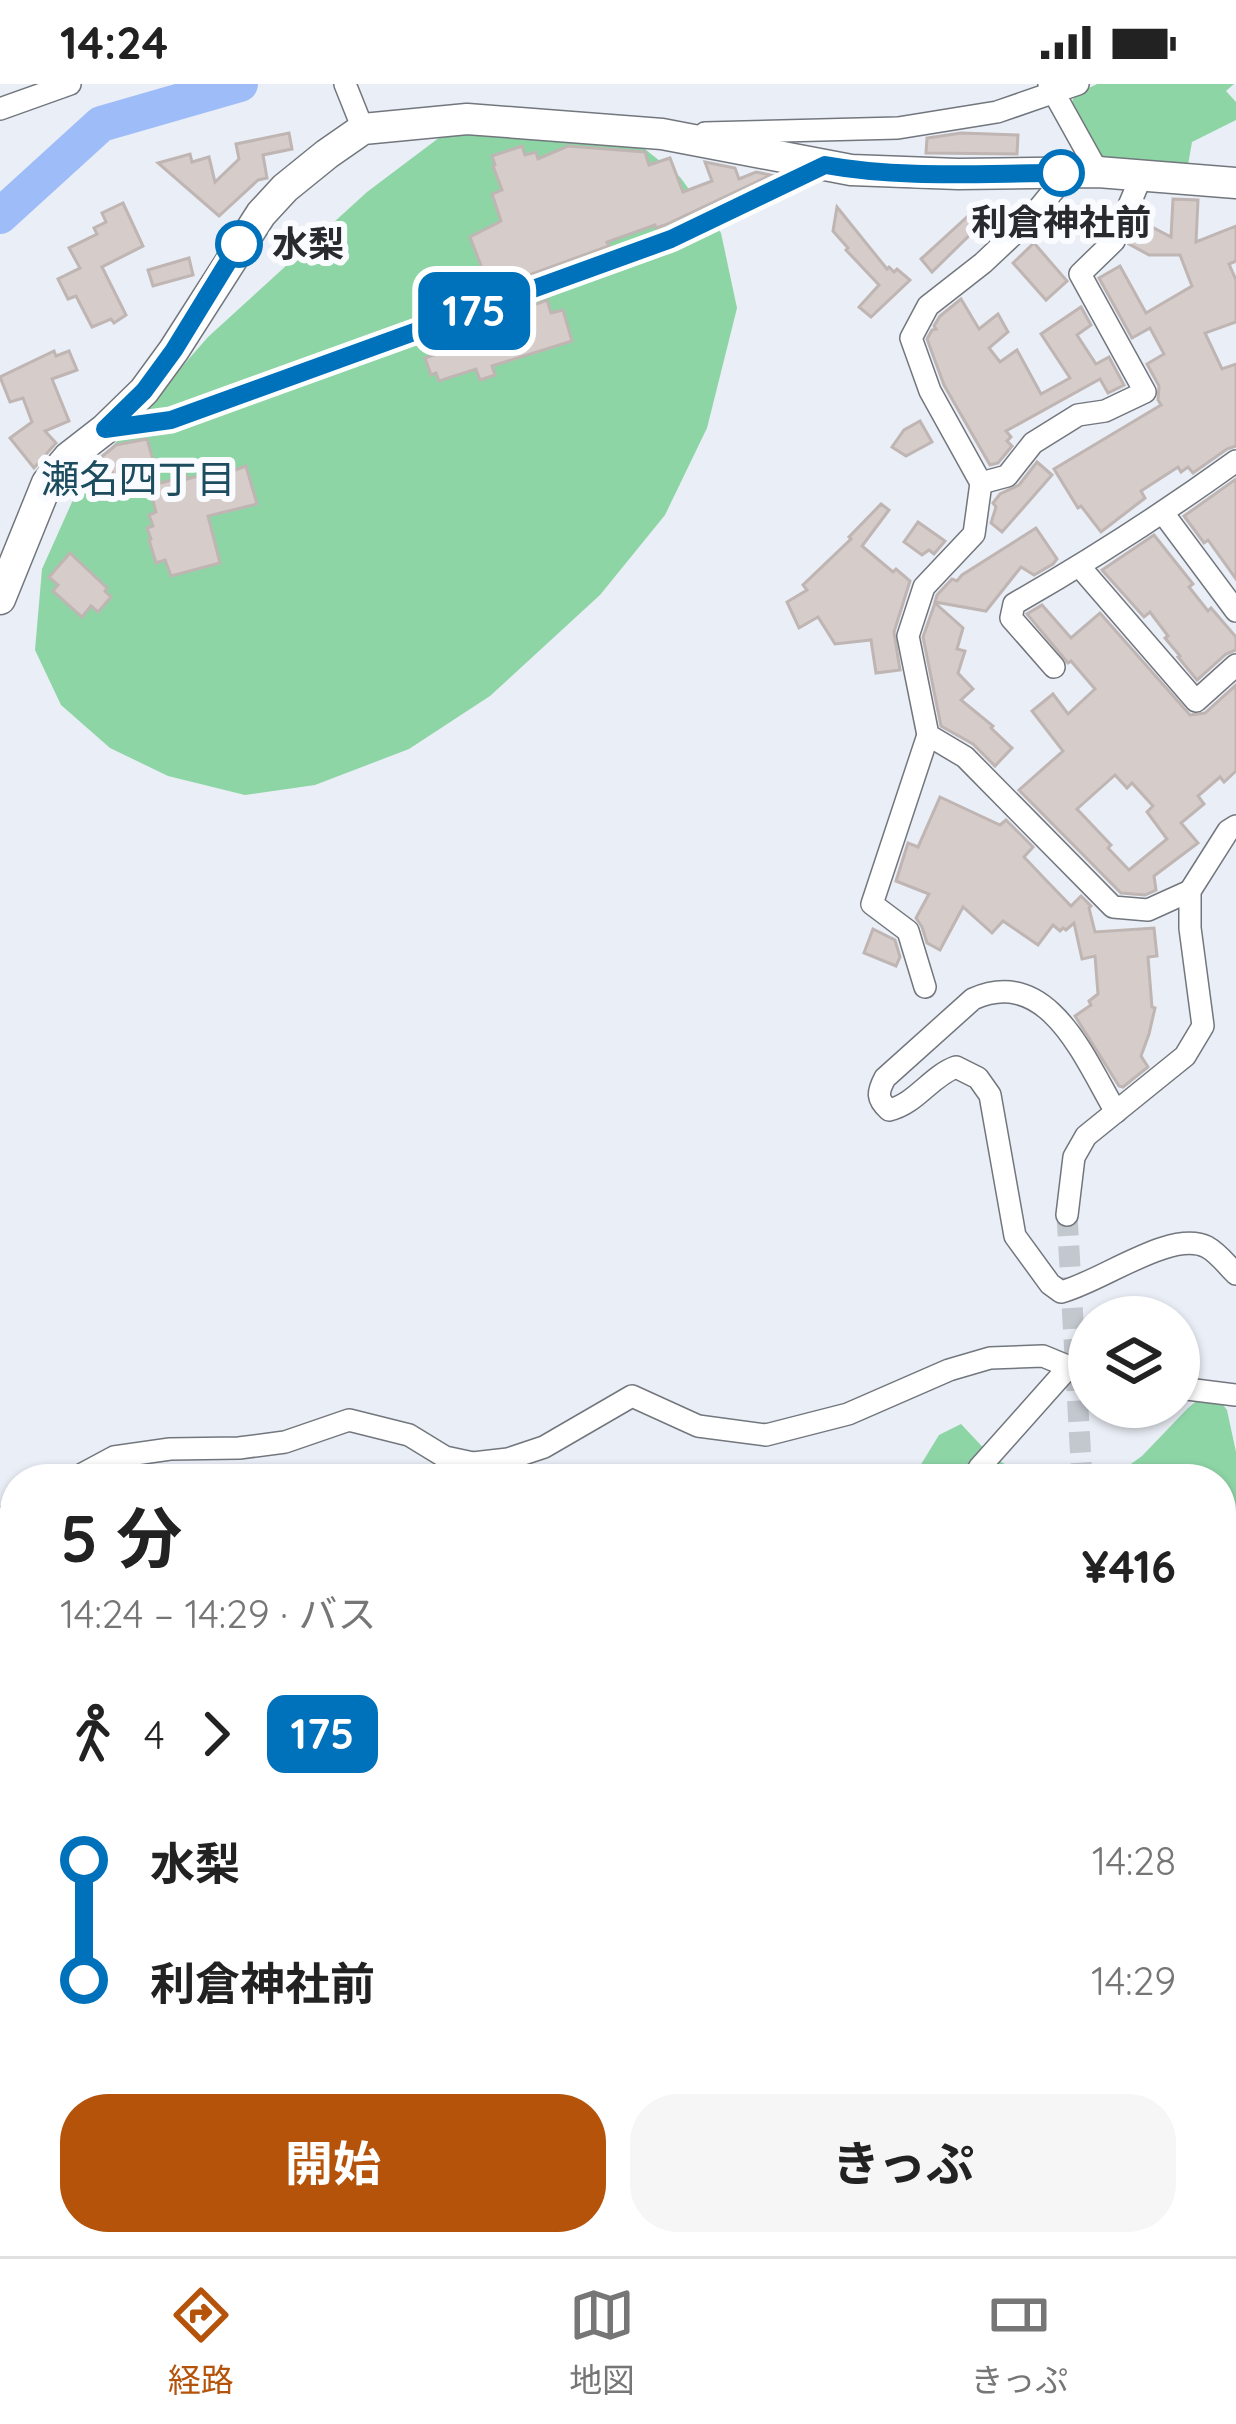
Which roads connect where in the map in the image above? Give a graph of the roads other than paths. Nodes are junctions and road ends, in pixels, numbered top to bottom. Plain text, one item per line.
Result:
1 (70, 84) edge
2 (1078, 84) edge
3 (1052, 89) edge
4 (354, 105) edge
5 (0, 109) edge
6 (662, 134) junction
7 (825, 165) junction
8 (1083, 172) junction
9 (1141, 177) junction
10 (1236, 182) edge
11 (105, 429) junction
12 (1236, 461) edge
13 (981, 483) junction
14 (1163, 513) junction
15 (1080, 567) junction
16 (0, 599) edge
17 (1236, 611) edge
18 (1236, 665) edge
19 (1054, 667) dead end
20 (928, 735) junction
21 (1236, 826) edge
22 (1190, 891) junction
23 (925, 986) dead end
24 (1116, 1112) junction
25 (1066, 1215) tunnel mouth
26 (1236, 1274) edge
27 (1068, 1368) edge
28 (1068, 1382) edge
29 (1200, 1391) edge
30 (1236, 1395) edge
31 (101, 1464) edge
32 (983, 1464) edge

1 - 5 street
2 - 3 street
3 - 6 street
3 - 8 street
4 - 6 street
4 - 11 street
6 - 7 street
7 - 8 street
7 - 11 street
8 - 9 street
8 - 13 street
9 - 10 street
9 - 13 street
11 - 16 street
12 - 14 street
13 - 20 street
14 - 15 street
14 - 17 street
15 - 18 street
15 - 19 street
20 - 22 street
20 - 23 street
21 - 22 street
22 - 24 street
24 - 25 street
24 - 26 street
27 - 31 street
28 - 32 street
29 - 30 street

